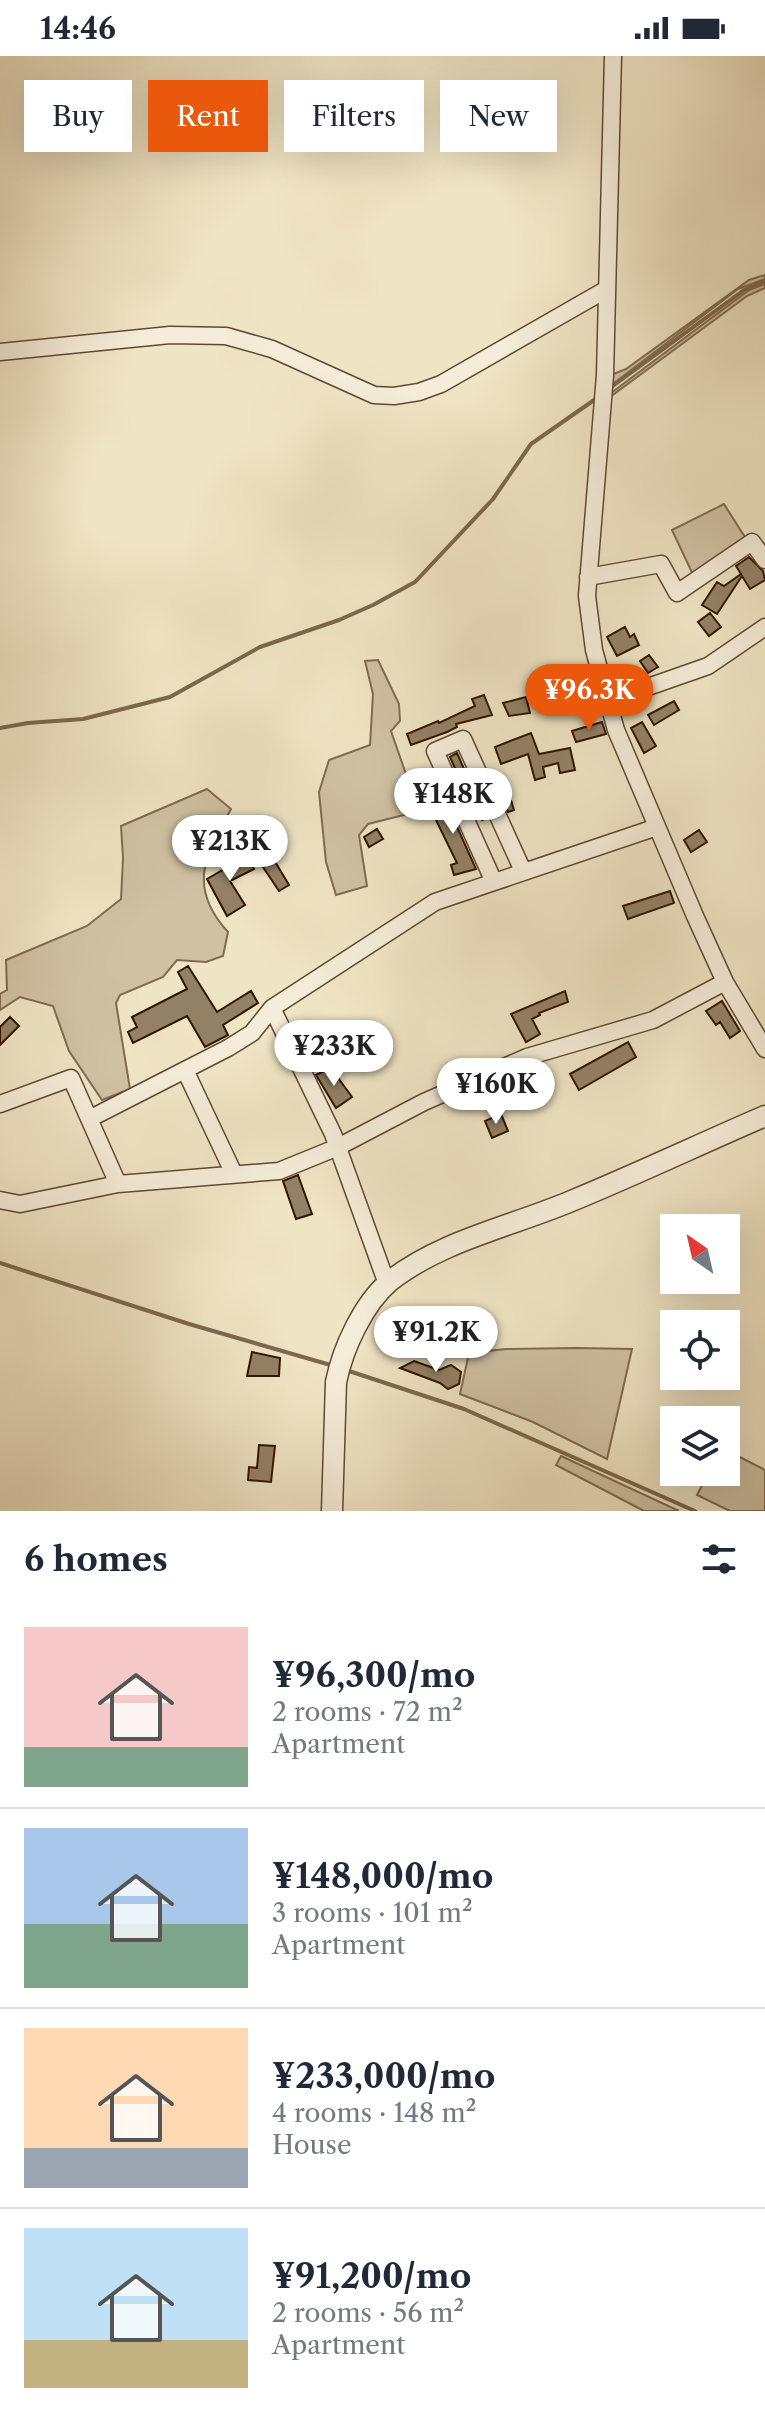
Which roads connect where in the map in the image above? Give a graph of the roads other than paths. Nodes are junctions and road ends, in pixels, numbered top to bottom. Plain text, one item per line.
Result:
1 (613, 56) edge
2 (607, 289) junction
3 (0, 352) edge
4 (765, 560) edge
5 (588, 577) junction
6 (765, 627) edge
7 (608, 701) junction
8 (657, 827) junction
9 (523, 871) junction
10 (494, 882) junction
11 (725, 982) junction
12 (272, 1008) junction
13 (765, 1049) edge
14 (185, 1070) junction
15 (0, 1104) edge
16 (765, 1116) edge
17 (91, 1118) junction
18 (338, 1147) junction
19 (234, 1174) junction
20 (118, 1184) junction
21 (0, 1200) edge
22 (387, 1284) junction
23 (332, 1511) edge

1 - 2 street
2 - 3 street
2 - 5 street
4 - 5 street
5 - 7 street
6 - 7 street
7 - 8 street
8 - 9 street
8 - 11 street
9 - 10 street
9 - 10 street
10 - 12 street
11 - 13 street
11 - 18 street
12 - 14 street
12 - 18 street
14 - 17 street
14 - 19 street
15 - 17 street
16 - 22 street
17 - 20 street
18 - 19 street
18 - 22 street
19 - 20 street
20 - 21 street
22 - 23 street

